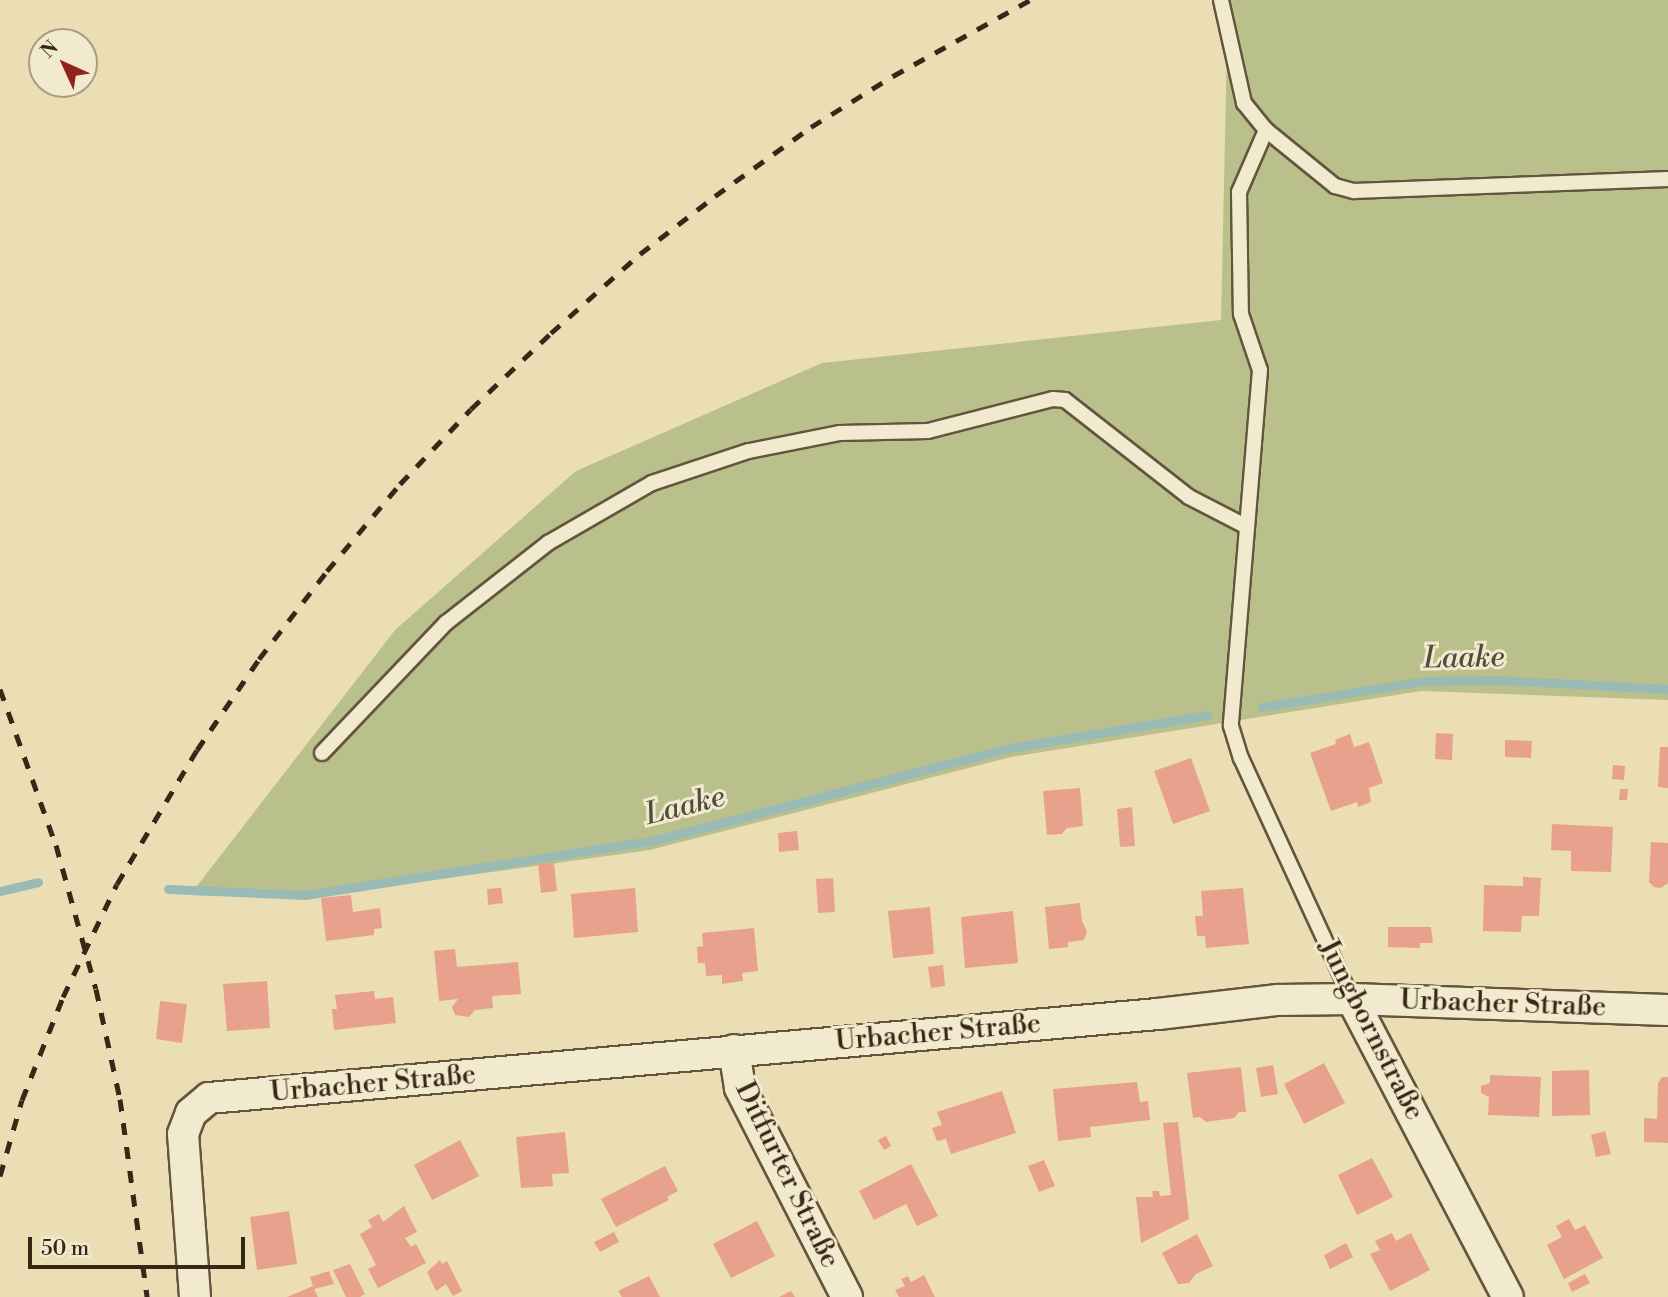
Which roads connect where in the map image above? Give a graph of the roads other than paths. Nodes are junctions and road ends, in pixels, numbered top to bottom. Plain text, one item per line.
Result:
1 (1221, 0) edge
2 (1266, 130) junction
3 (1668, 179) edge
4 (1247, 527) junction
5 (322, 753) dead end
6 (1352, 999) junction
7 (1668, 1010) edge
8 (734, 1050) junction
9 (195, 1297) edge
10 (847, 1297) edge
11 (1508, 1297) edge

1 - 2 lane
2 - 3 lane
2 - 4 lane, Jungbornstraße
4 - 5 lane
4 - 6 lane, Jungbornstraße
6 - 7 street, Urbacher Straße
6 - 8 street, Urbacher Straße
6 - 11 street, Jungbornstraße
8 - 9 street, Urbacher Straße
8 - 10 street, Ditfurter Straße

